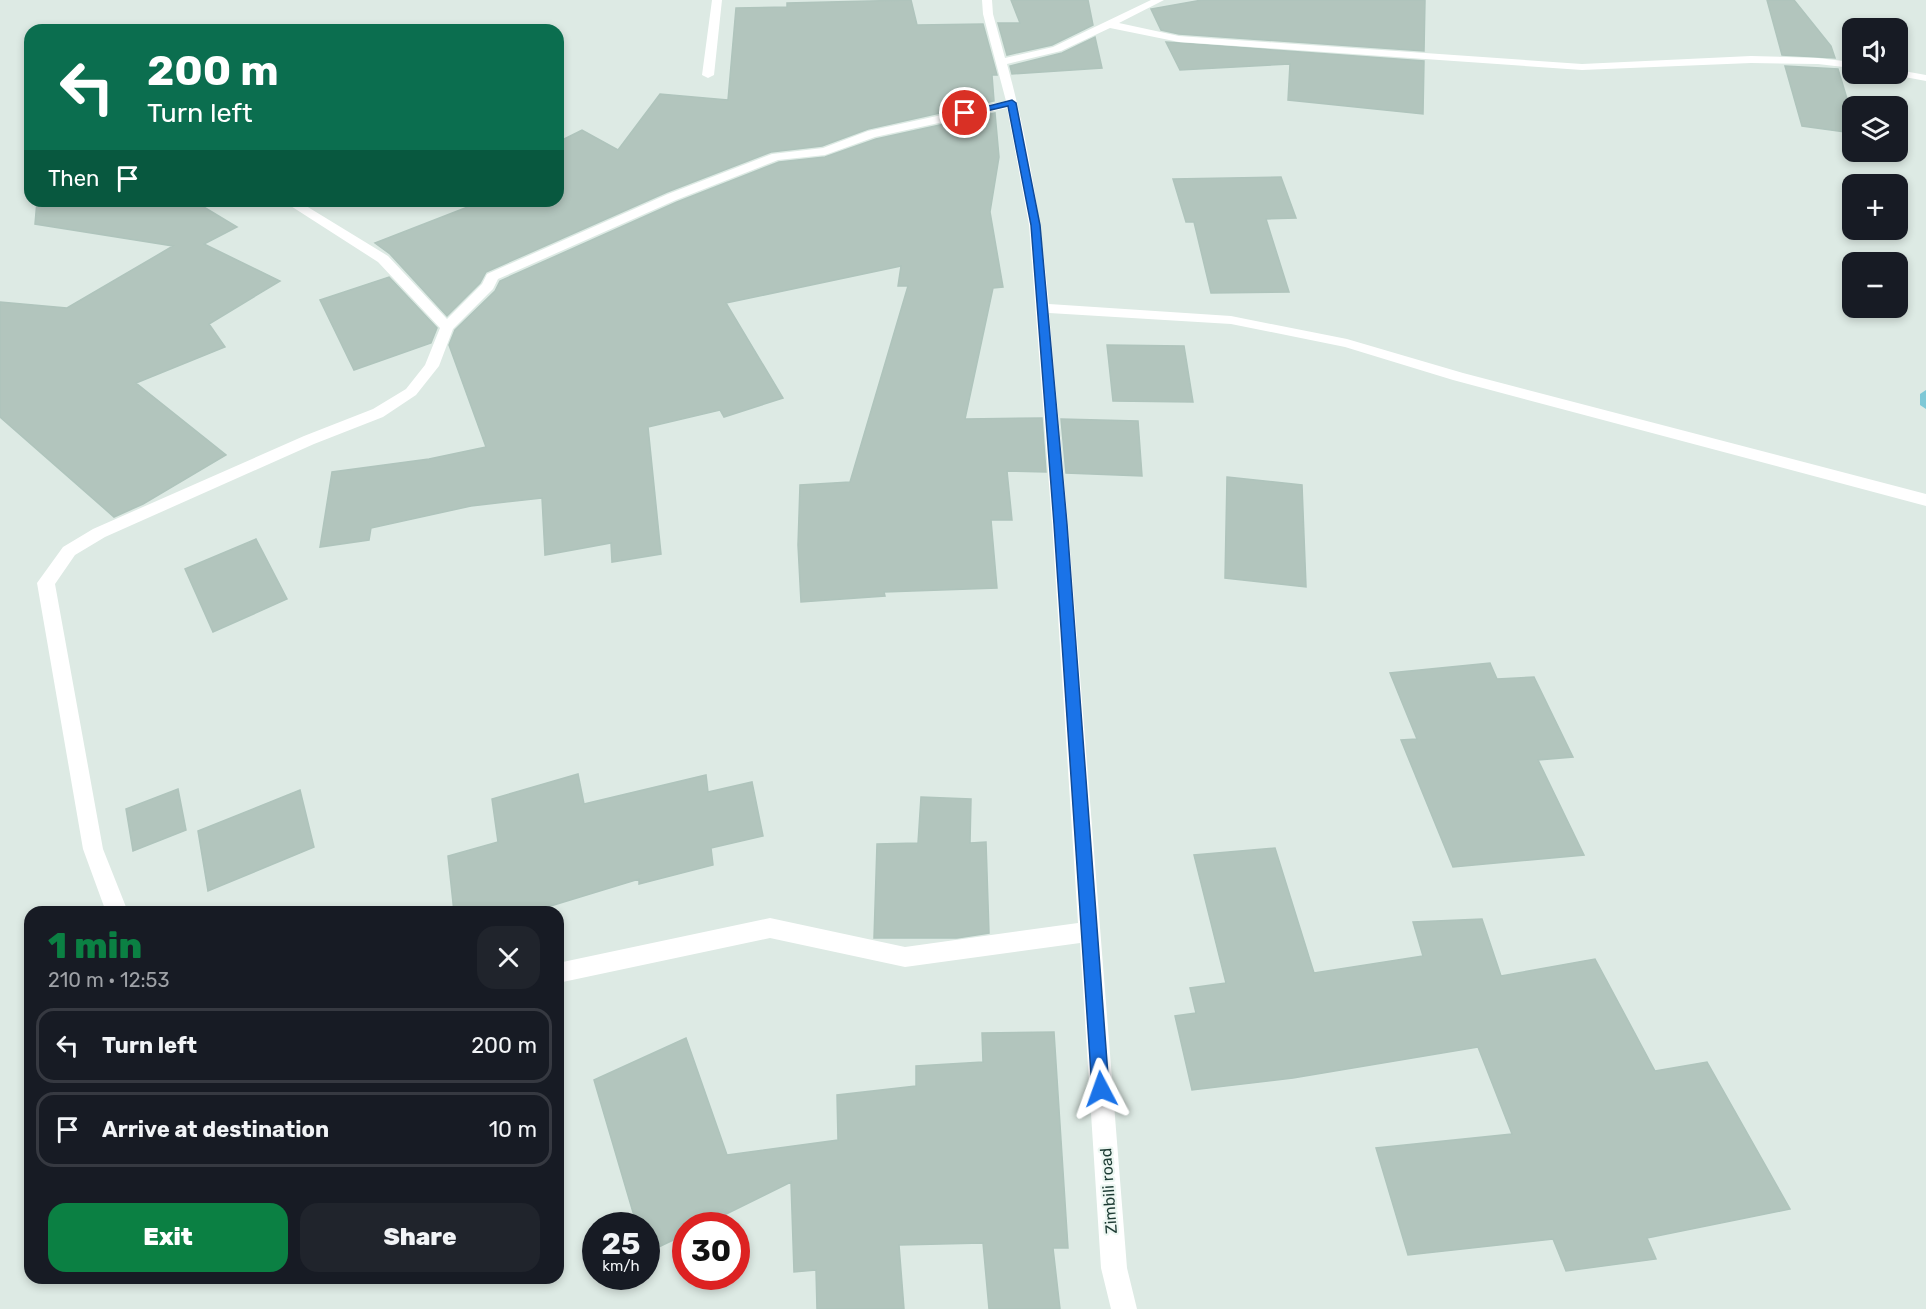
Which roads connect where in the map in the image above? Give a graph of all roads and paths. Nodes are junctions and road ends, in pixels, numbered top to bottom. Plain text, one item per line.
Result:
1 (717, 0) edge
2 (987, 0) edge
3 (1159, 0) edge
4 (1110, 25) junction
5 (1001, 62) junction
6 (1842, 63) edge
7 (708, 75) dead end
8 (1908, 75) edge
9 (1926, 78) edge
10 (1012, 103) junction
11 (300, 207) edge
12 (1042, 308) junction
13 (447, 327) junction
14 (1926, 500) edge
15 (115, 906) edge
16 (1089, 932) junction
17 (564, 972) edge
18 (1124, 1309) edge

1 - 7 street
2 - 5 street, Zimbili road
3 - 4 street
4 - 5 street
4 - 6 street
5 - 10 street, Zimbili road
8 - 9 street
10 - 12 street, Zimbili road
10 - 13 street
11 - 13 street
12 - 14 street
12 - 16 street, Zimbili road
13 - 15 street
16 - 17 street
16 - 18 street, Zimbili road

